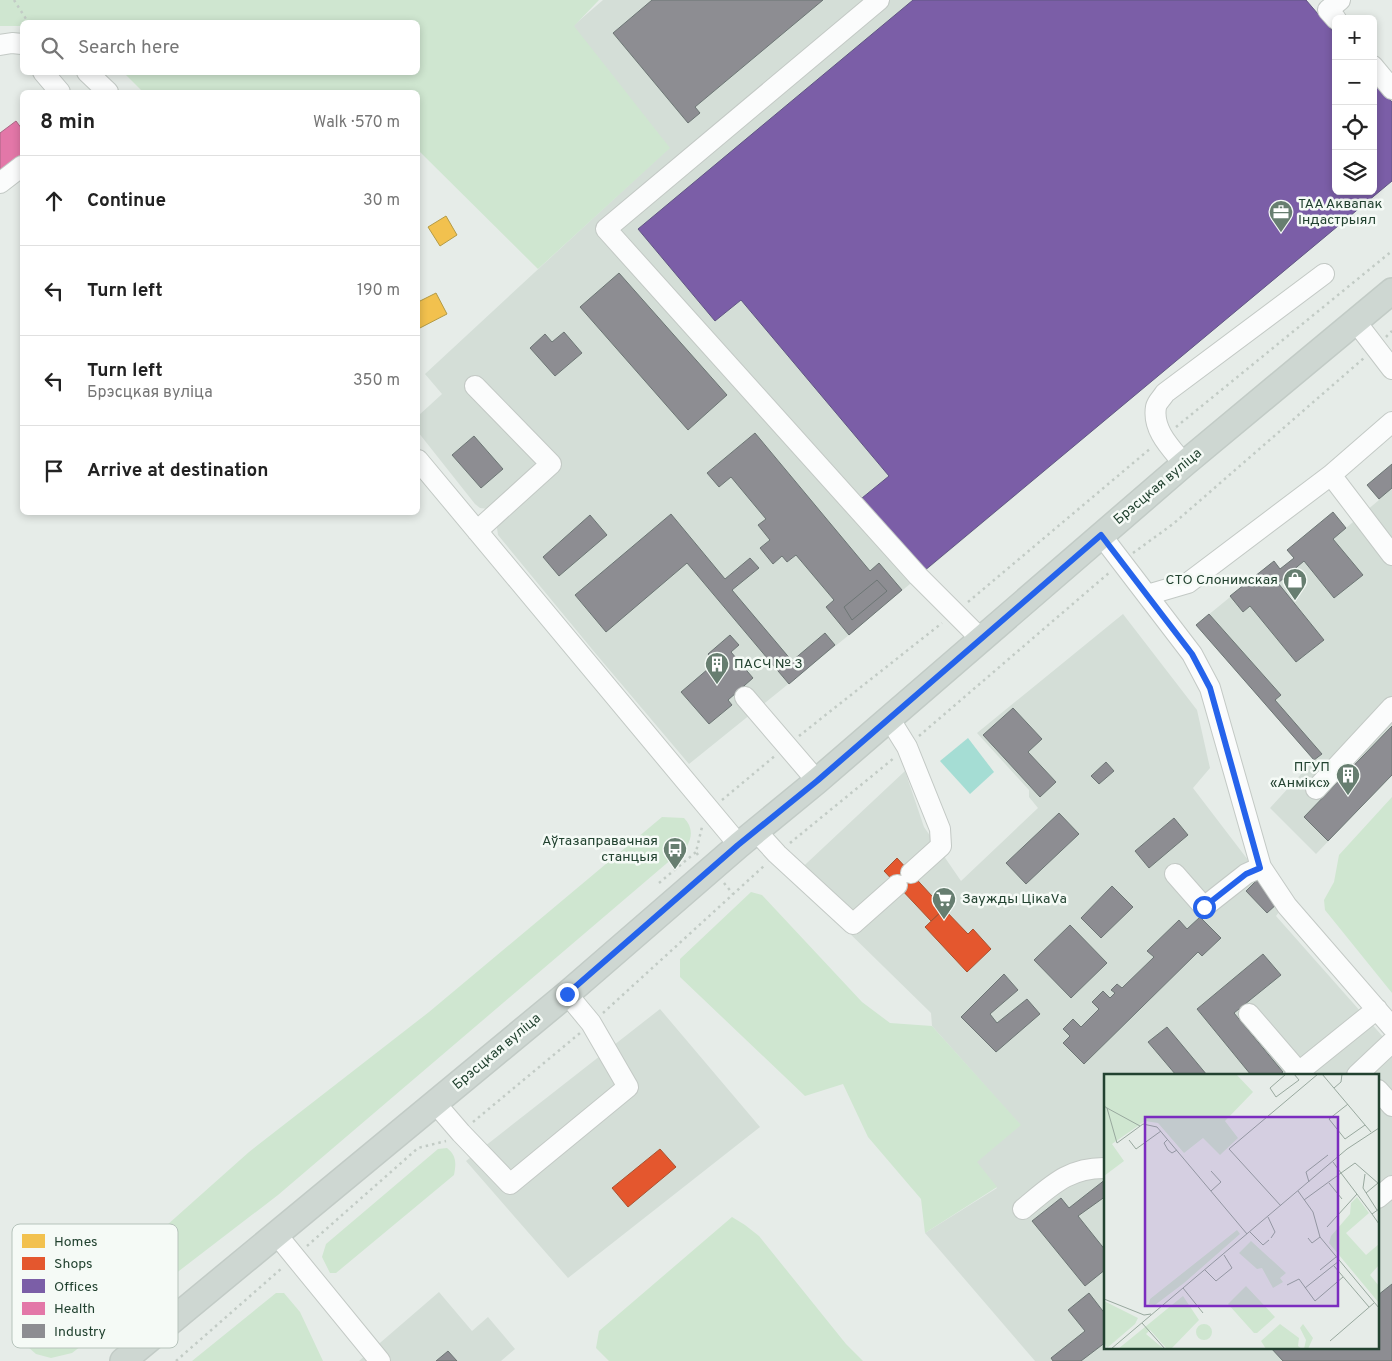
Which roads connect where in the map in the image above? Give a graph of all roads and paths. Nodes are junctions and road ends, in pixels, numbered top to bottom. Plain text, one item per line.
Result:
1 (14, 0) edge
2 (879, 0) edge
3 (1340, 0) edge
4 (1332, 15) edge
5 (27, 20) edge
6 (20, 44) edge
7 (0, 45) edge
8 (1377, 71) edge
9 (46, 75) edge
10 (90, 75) edge
11 (1392, 89) edge
12 (58, 90) edge
13 (106, 90) edge
14 (20, 168) edge
15 (0, 183) edge
16 (1392, 251) edge
17 (1324, 274) dead end
18 (1392, 291) edge
19 (1356, 322) junction
20 (1392, 368) edge
21 (476, 386) dead end
22 (1392, 422) edge
23 (1163, 438) junction
24 (420, 462) edge
25 (1184, 464) junction
26 (1331, 475) junction
27 (477, 531) junction
28 (1101, 535) junction
29 (1392, 555) edge
30 (1147, 595) junction
31 (954, 613) junction
32 (981, 639) junction
33 (745, 697) dead end
34 (1392, 707) edge
35 (889, 718) junction
36 (787, 746) junction
37 (817, 781) junction
38 (1316, 790) dead end
39 (710, 810) junction
40 (747, 838) junction
41 (704, 860) junction
42 (1260, 868) junction
43 (1175, 874) dead end
44 (659, 883) dead end
45 (733, 894) dead end
46 (567, 994) junction
47 (1376, 1009) junction
48 (1250, 1014) dead end
49 (1392, 1027) edge
50 (1392, 1042) edge
51 (1297, 1073) edge
52 (1361, 1074) edge
53 (1380, 1092) edge
54 (436, 1104) junction
55 (1392, 1106) edge
56 (1104, 1168) edge
57 (1392, 1186) edge
58 (1380, 1196) edge
59 (1022, 1209) dead end
60 (276, 1235) junction
61 (178, 1316) edge
62 (139, 1348) edge
63 (123, 1361) edge
64 (380, 1361) edge

1 - 5 path
2 - 31 street
3 - 4 street
6 - 7 street
8 - 11 street
9 - 12 street
10 - 13 street
14 - 15 street
16 - 23 path
17 - 23 street
18 - 19 main road, Брэсцкая вуліца
19 - 20 street
19 - 25 main road, Брэсцкая вуліца
21 - 27 street
22 - 26 street
23 - 25 street
23 - 31 path
24 - 27 street
25 - 28 main road, Брэсцкая вуліца
26 - 29 street
26 - 30 street
27 - 39 street
28 - 30 street
28 - 32 main road, Брэсцкая вуліца
30 - 42 street
31 - 32 street
31 - 36 path
32 - 35 main road, Брэсцкая вуліца
33 - 36 street
34 - 38 street
35 - 37 main road, Брэсцкая вуліца
35 - 40 street
36 - 37 street
36 - 39 path
37 - 40 main road, Брэсцкая вуліца
39 - 40 street
39 - 41 path
40 - 41 main road, Брэсцкая вуліца
41 - 44 path
41 - 45 path
41 - 46 main road, Брэсцкая вуліца
42 - 43 street
42 - 47 street
46 - 54 main road, Брэсцкая вуліца
46 - 54 street
47 - 49 street
47 - 51 street
48 - 51 street
50 - 52 street
53 - 55 street
54 - 60 main road, Брэсцкая вуліца
56 - 59 street
57 - 58 street
60 - 61 main road, Брэсцкая вуліца
60 - 64 street
62 - 63 main road, Брэсцкая вуліца

